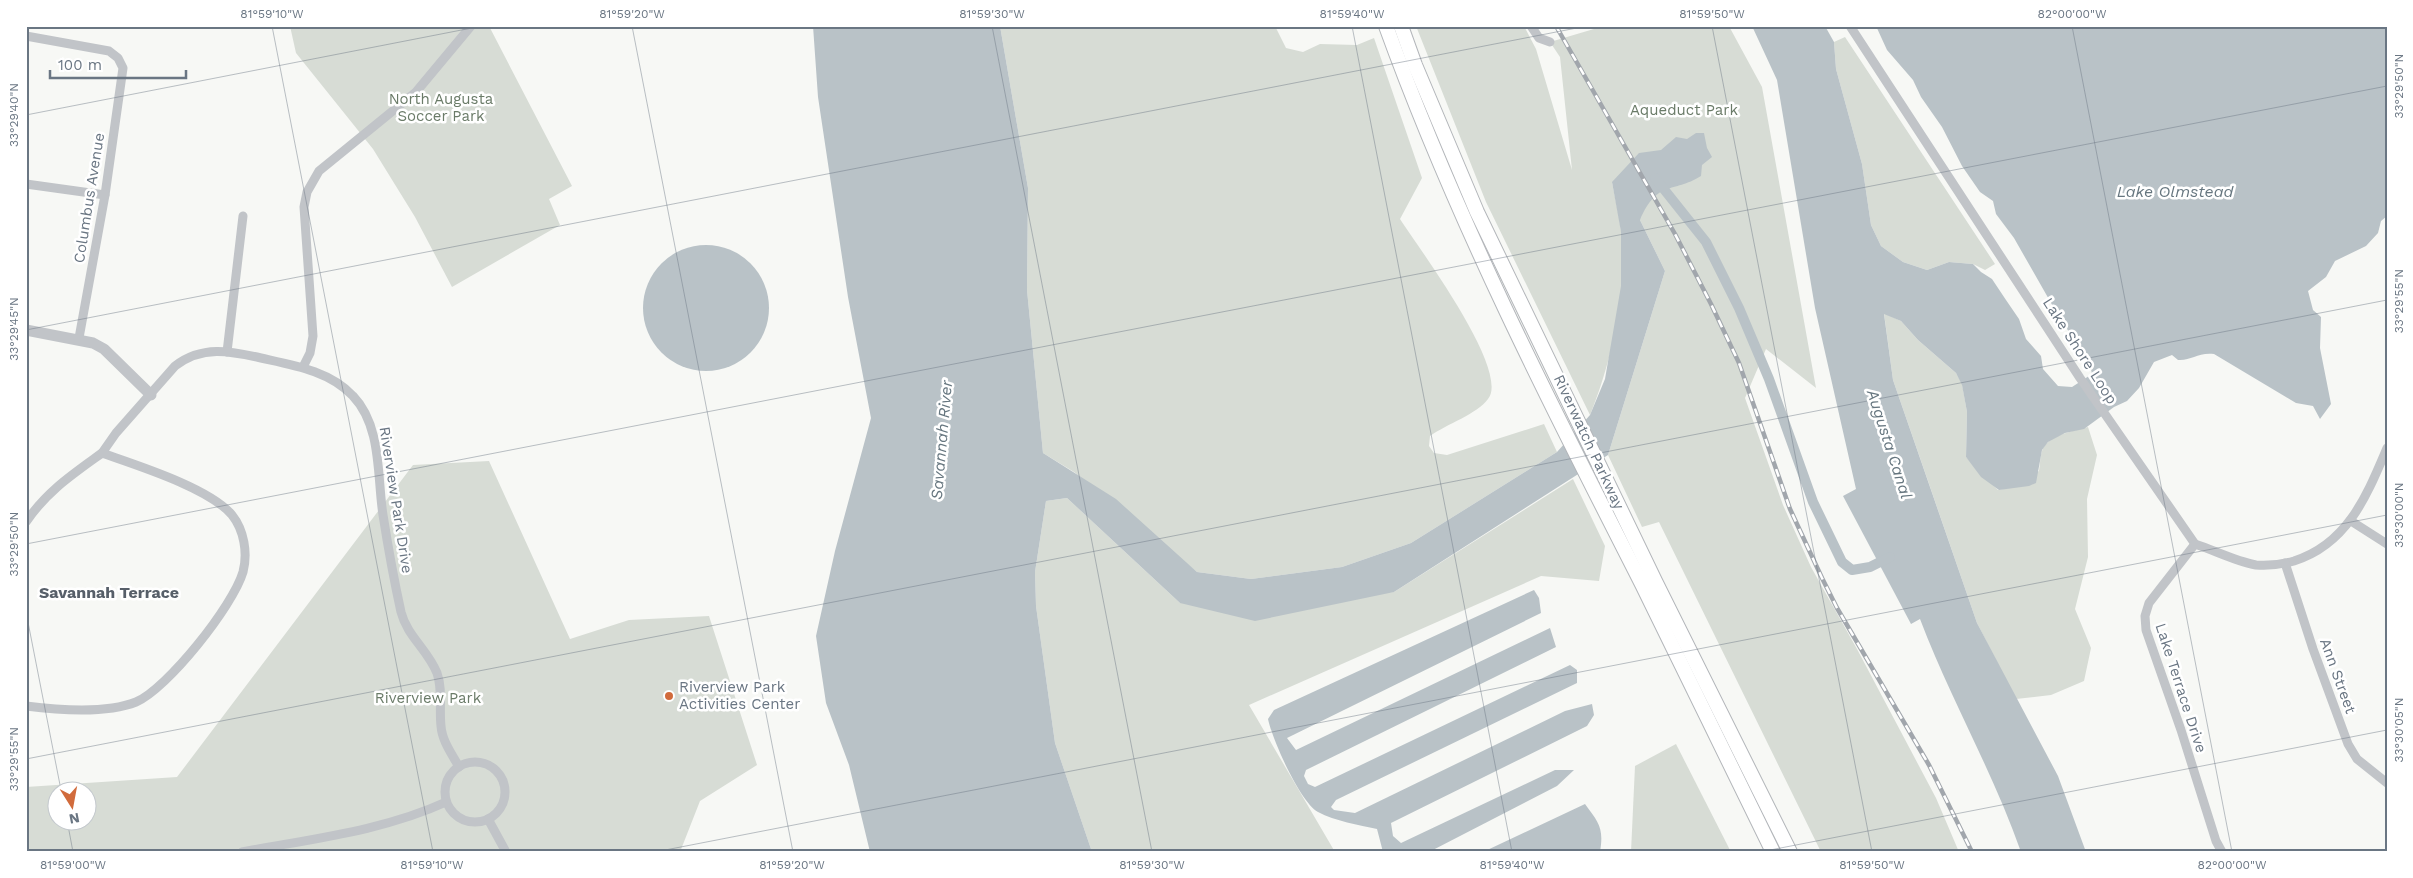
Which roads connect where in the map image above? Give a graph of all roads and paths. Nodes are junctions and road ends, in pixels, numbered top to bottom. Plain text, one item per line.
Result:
1 (471, 26) edge
2 (1386, 26) edge
3 (1401, 26) edge
4 (1531, 26) edge
5 (1850, 26) edge
6 (26, 36) edge
7 (1550, 42) dead end
8 (26, 184) edge
9 (105, 195) junction
10 (243, 216) dead end
11 (26, 330) edge
12 (79, 338) junction
13 (227, 352) junction
14 (303, 368) junction
15 (151, 395) junction
16 (2387, 448) edge
17 (102, 452) junction
18 (2350, 521) junction
19 (26, 522) edge
20 (2195, 544) junction
21 (2387, 544) edge
22 (2285, 563) junction
23 (26, 706) edge
24 (459, 767) junction
25 (2387, 783) edge
26 (446, 802) junction
27 (488, 819) junction
28 (242, 852) edge
29 (506, 852) edge
30 (1773, 852) edge
31 (1790, 852) edge
32 (2222, 852) edge

1 - 14 street
2 - 30 main road, Riverwatch Parkway
3 - 31 main road, Riverwatch Parkway
4 - 7 street
5 - 20 street, Lake Shore Loop
6 - 9 street, Columbus Avenue
8 - 9 street
9 - 12 street, Columbus Avenue
10 - 13 street
11 - 12 street
12 - 15 street
13 - 14 street, Riverview Park Drive
13 - 15 street, Riverview Park Drive
14 - 24 street, Riverview Park Drive
15 - 17 street, Riverview Park Drive
16 - 18 street
17 - 19 street, Riverview Park Drive
17 - 23 street
18 - 21 street
18 - 22 street
20 - 22 street
20 - 32 street, Lake Terrace Drive
22 - 25 street, Ann Street
24 - 26 street
24 - 27 street
26 - 27 street
26 - 28 street
27 - 29 street

